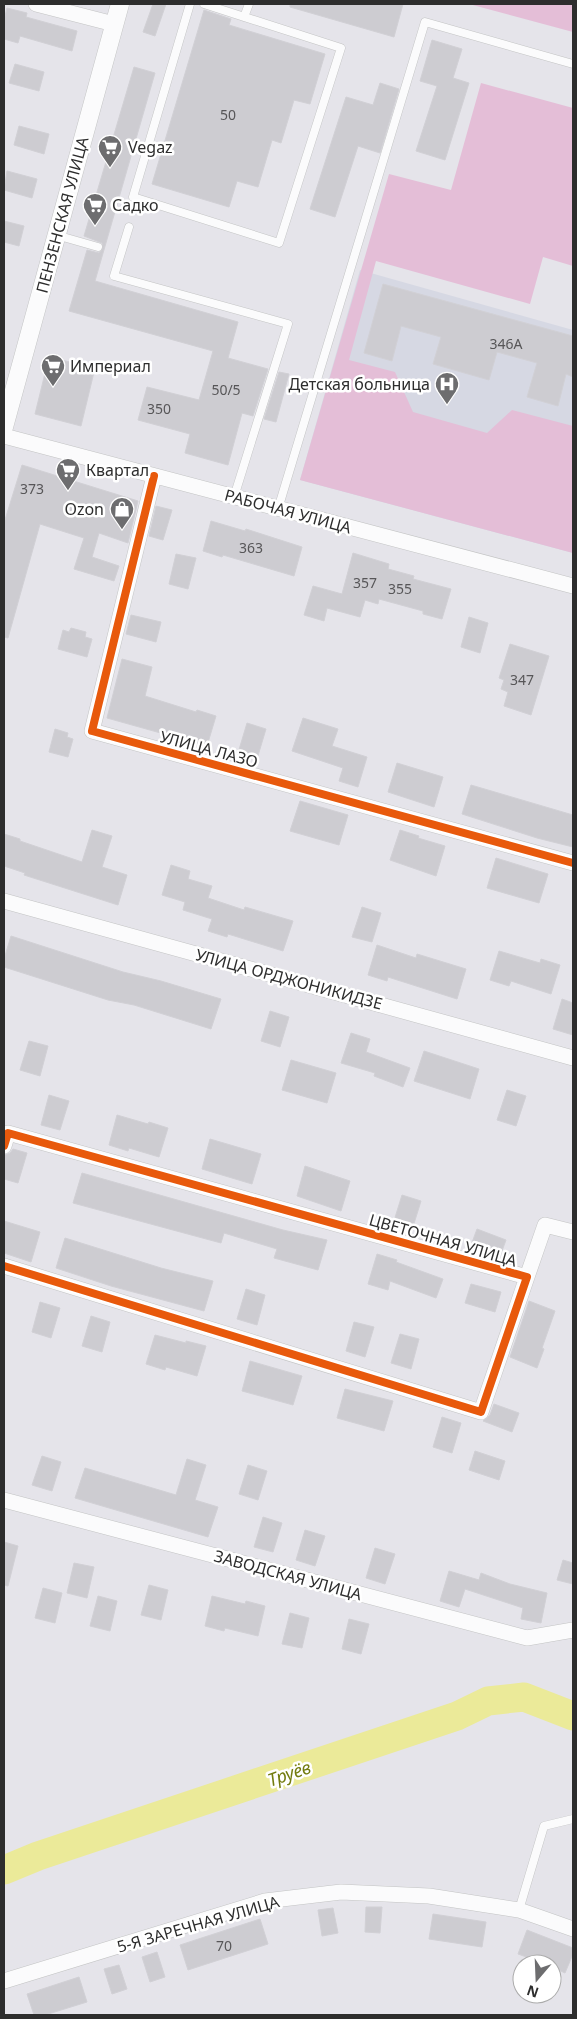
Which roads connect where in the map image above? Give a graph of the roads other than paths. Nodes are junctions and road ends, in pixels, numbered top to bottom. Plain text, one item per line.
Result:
1 (36, 4) edge
2 (120, 4) edge
3 (190, 4) edge
4 (204, 4) edge
5 (249, 4) edge
6 (244, 18) junction
7 (114, 24) junction
8 (573, 64) edge
9 (129, 227) dead end
10 (56, 235) junction
11 (98, 247) dead end
12 (4, 427) edge
13 (4, 436) edge
14 (154, 476) junction
15 (234, 497) junction
16 (278, 509) junction
17 (573, 586) edge
18 (573, 863) edge
19 (4, 901) edge
20 (573, 1058) edge
21 (4, 1146) edge
22 (573, 1232) edge
23 (4, 1266) edge
24 (527, 1277) junction
25 (4, 1500) edge
26 (573, 1630) edge
27 (573, 1819) edge
28 (519, 1910) junction
29 (573, 1929) edge
30 (4, 1981) edge

1 - 7 street
2 - 7 street, ПЕНЗЕНСКАЯ УЛИЦА
3 - 6 lane
4 - 6 lane
5 - 6 lane
7 - 10 street, ПЕНЗЕНСКАЯ УЛИЦА
8 - 16 lane
9 - 15 lane
10 - 11 lane
10 - 12 street, ПЕНЗЕНСКАЯ УЛИЦА
13 - 14 street, РАБОЧАЯ УЛИЦА
14 - 15 street, РАБОЧАЯ УЛИЦА
14 - 18 street, УЛИЦА ЛАЗО
15 - 16 street, РАБОЧАЯ УЛИЦА
16 - 17 street, РАБОЧАЯ УЛИЦА
19 - 20 street, УЛИЦА ОРДЖОНИКИДЗЕ
21 - 24 street, ЦВЕТОЧНАЯ УЛИЦА
22 - 24 street, ЦВЕТОЧНАЯ УЛИЦА
23 - 24 street, ЦВЕТОЧНАЯ УЛИЦА
25 - 26 street, ЗАВОДСКАЯ УЛИЦА
27 - 28 lane
28 - 29 street, 5-Я ЗАРЕЧНАЯ УЛИЦА
28 - 30 street, 5-Я ЗАРЕЧНАЯ УЛИЦА

